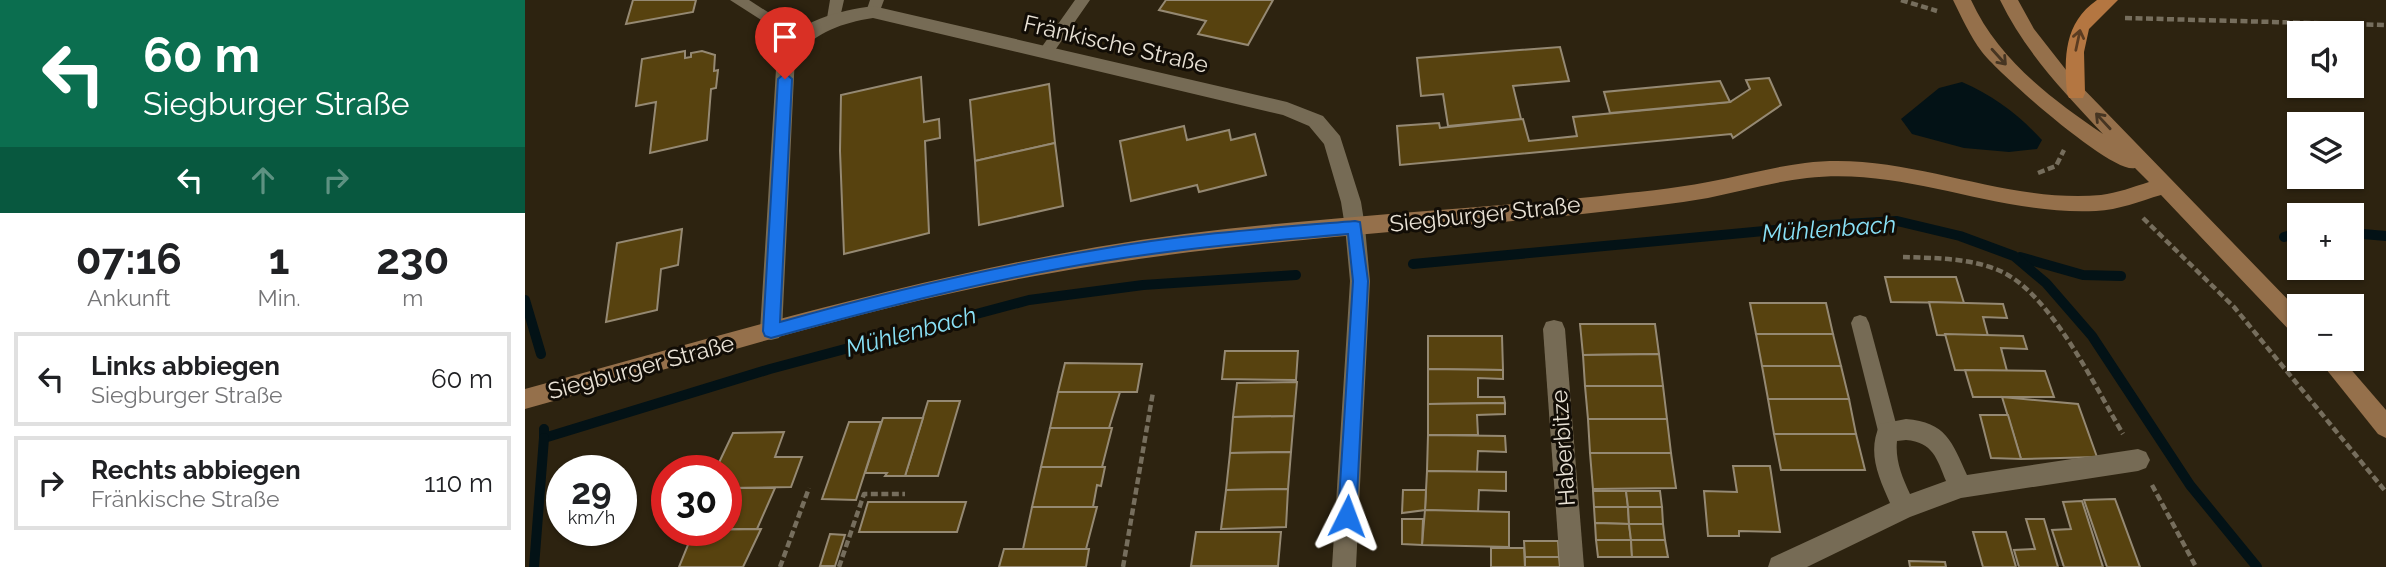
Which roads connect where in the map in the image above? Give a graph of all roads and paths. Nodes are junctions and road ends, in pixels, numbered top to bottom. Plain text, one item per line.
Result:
1 (737, 0) edge
2 (1083, 0) edge
3 (1901, 0) edge
4 (1929, 0) edge
5 (2009, 0) edge
6 (2109, 0) edge
7 (875, 6) edge
8 (1965, 7) edge
9 (1930, 8) junction
10 (835, 9) edge
11 (2087, 17) junction
12 (2386, 26) edge
13 (801, 38) junction
14 (1046, 52) junction
15 (2076, 93) junction
16 (2163, 186) junction
17 (2123, 199) junction
18 (1355, 227) junction
19 (1903, 257) dead end
20 (2287, 312) edge
21 (1860, 323) dead end
22 (1554, 329) dead end
23 (771, 331) junction
24 (2339, 371) edge
25 (1153, 391) dead end
26 (525, 399) edge
27 (2386, 427) edge
28 (1888, 431) junction
29 (2138, 460) junction
30 (1961, 487) junction
31 (809, 488) dead end
32 (2386, 492) edge
33 (905, 494) dead end
34 (1904, 508) junction
35 (780, 567) edge
36 (839, 567) edge
37 (1123, 567) edge
38 (1344, 567) edge
39 (1572, 567) edge
40 (1780, 567) edge
41 (2196, 567) edge

1 - 13 lane
2 - 14 lane
3 - 9 path
4 - 9 path
5 - 15 main road
6 - 11 main road
7 - 10 street, Fränkische Straße
7 - 14 street, Fränkische Straße
8 - 9 path
8 -> 16 main road
10 - 13 street, Fränkische Straße
11 - 12 path
15 -> 11 main road
13 - 23 street, Fränkische Straße
14 - 18 street, Fränkische Straße
16 -> 15 main road
16 - 17 main road, Siegburger Straße
16 - 20 main road
17 - 18 main road, Siegburger Straße
17 - 32 path
18 - 23 main road, Siegburger Straße
18 - 38 street, Fränkische Straße
19 - 29 path
21 - 28 lane
22 - 39 street, Haberbitze
23 - 26 main road, Siegburger Straße
24 - 27 main road
25 - 37 path
28 - 30 street
28 - 34 street
29 - 30 street
29 - 41 path
30 - 34 street
31 - 35 path
33 - 36 path
34 - 40 street

